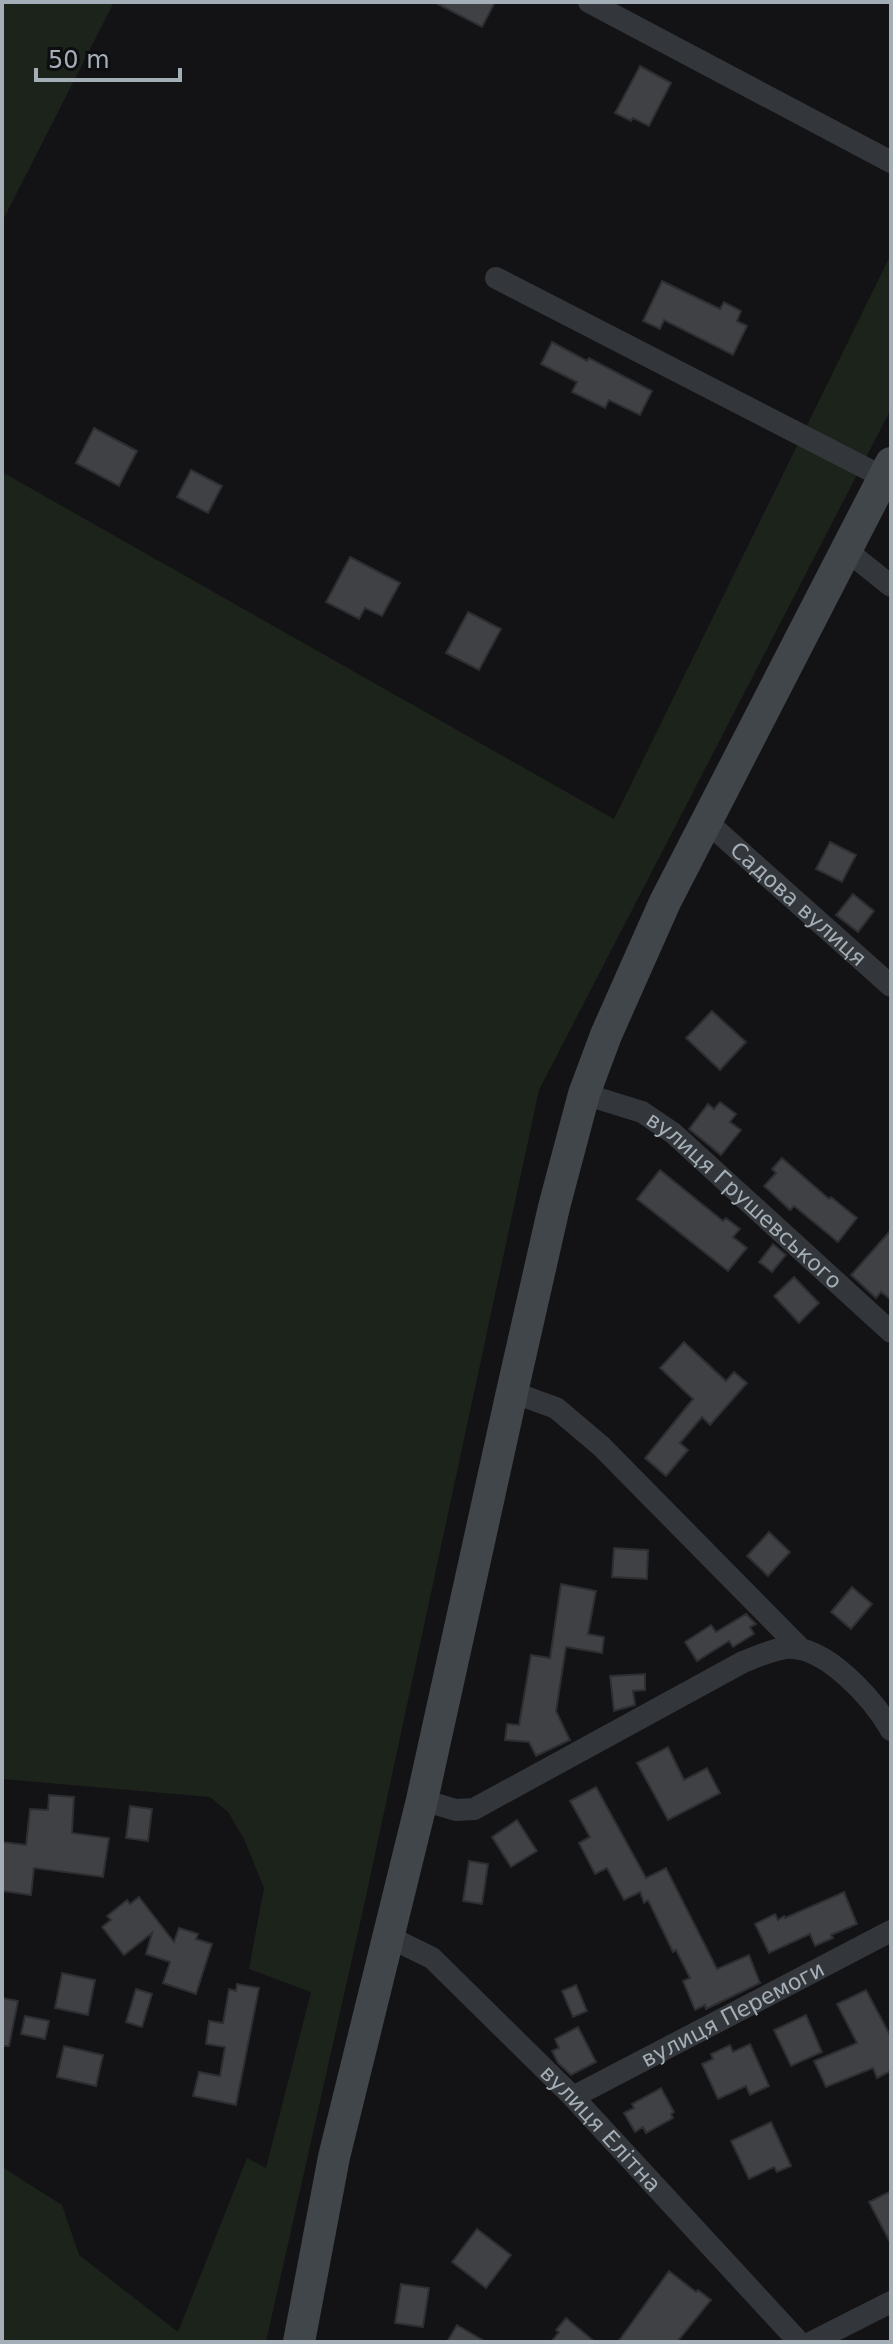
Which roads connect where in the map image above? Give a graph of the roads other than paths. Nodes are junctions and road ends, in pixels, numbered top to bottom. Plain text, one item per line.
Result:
1 (589, 2) edge
2 (891, 162) edge
3 (496, 278) dead end
4 (887, 470) edge
5 (846, 550) junction
6 (891, 586) edge
7 (706, 821) junction
8 (891, 986) edge
9 (584, 1094) junction
10 (891, 1332) edge
11 (512, 1392) junction
12 (801, 1649) junction
13 (891, 1730) edge
14 (422, 1800) junction
15 (891, 1931) edge
16 (387, 1936) junction
17 (573, 2097) junction
18 (891, 2302) edge
19 (299, 2342) edge
20 (799, 2342) edge
21 (812, 2342) edge

1 - 2 street
3 - 4 street
4 - 5 main road
5 - 6 street
5 - 7 main road
7 - 8 street, Садова вулиця
7 - 9 main road
9 - 10 street, вулиця Грушевського
9 - 11 main road
11 - 12 street
11 - 14 main road
12 - 13 street
12 - 14 street
14 - 16 main road
15 - 17 street, вулиця Перемоги
16 - 17 street, вулиця Елітна
16 - 19 main road
17 - 20 street, вулиця Елітна
18 - 21 street

